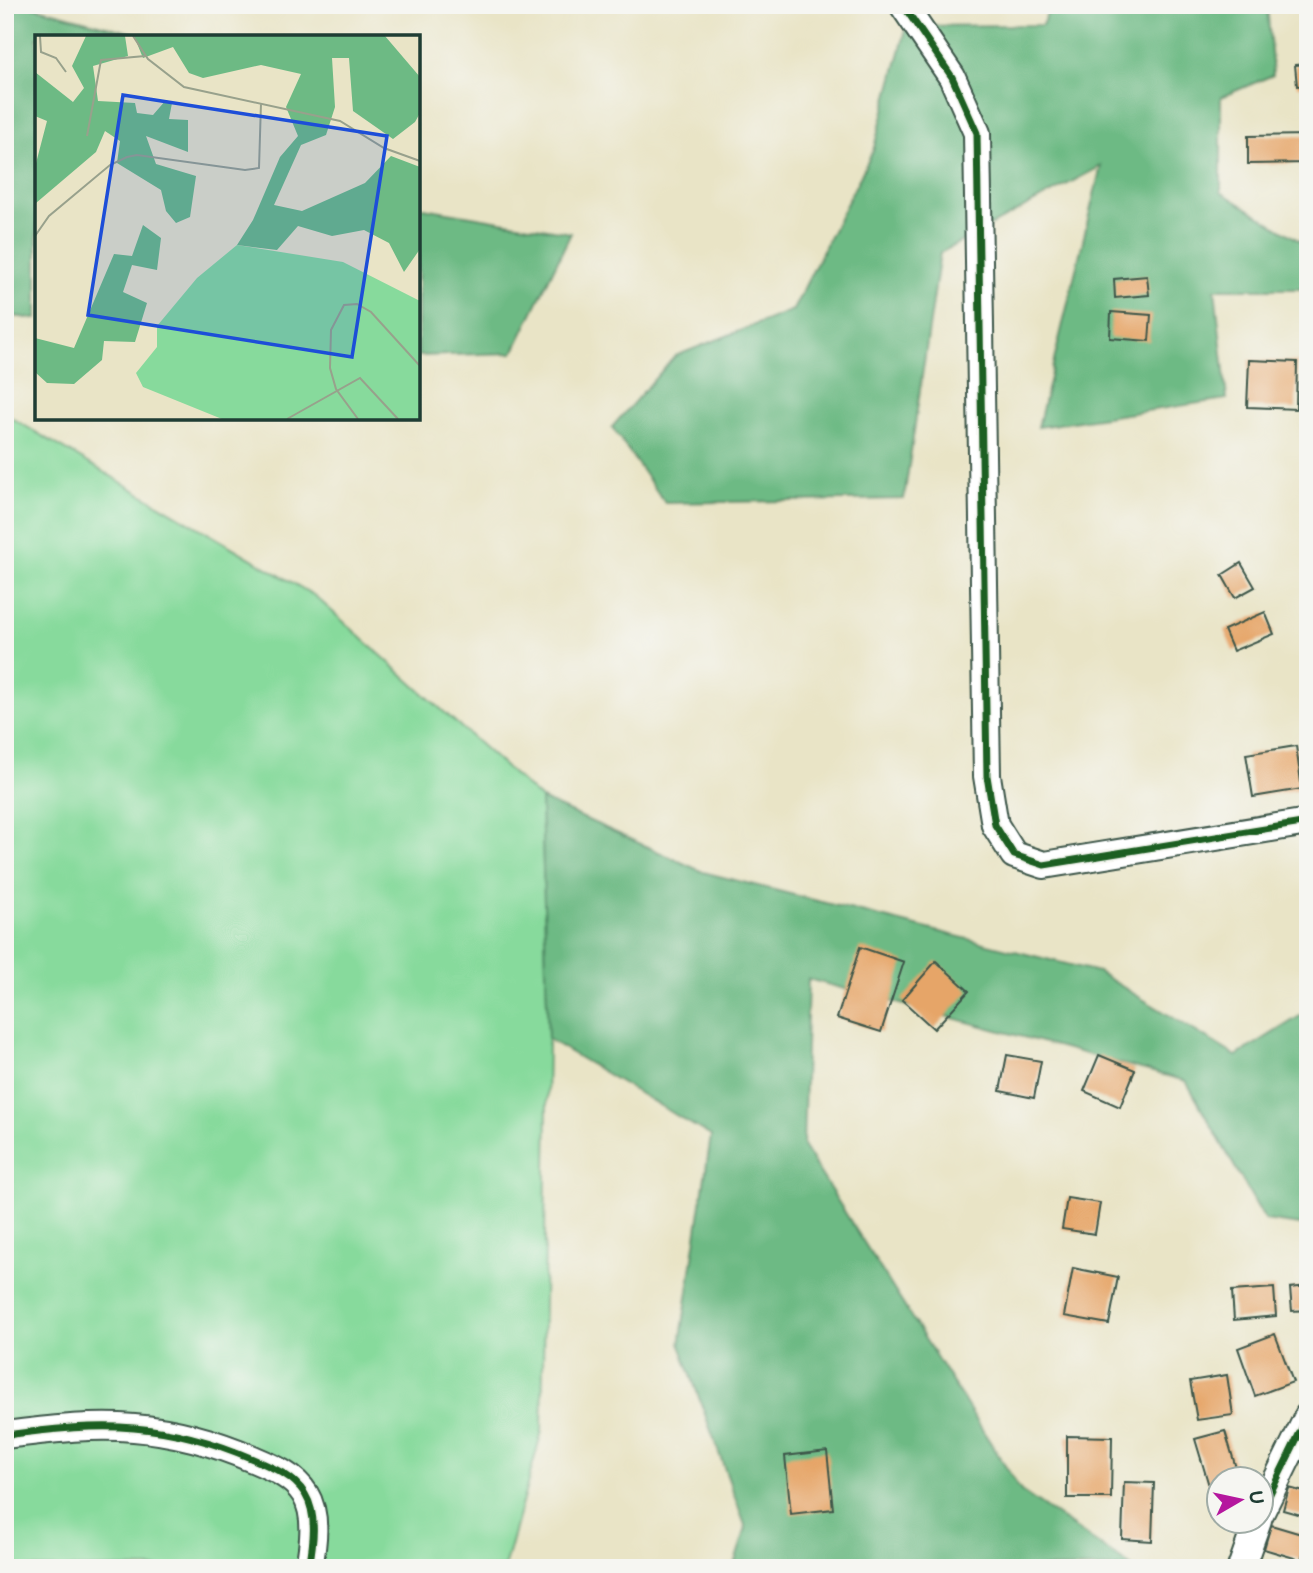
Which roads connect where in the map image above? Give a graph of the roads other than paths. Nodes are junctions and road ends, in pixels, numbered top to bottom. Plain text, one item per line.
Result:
1 (903, 5) edge
2 (1308, 822) edge
3 (1308, 1416) edge
4 (5, 1435) edge
5 (1274, 1487) edge
6 (1253, 1534) edge
7 (309, 1568) edge
8 (1241, 1568) edge

1 - 2 street
3 - 5 street
4 - 7 street
6 - 8 street

